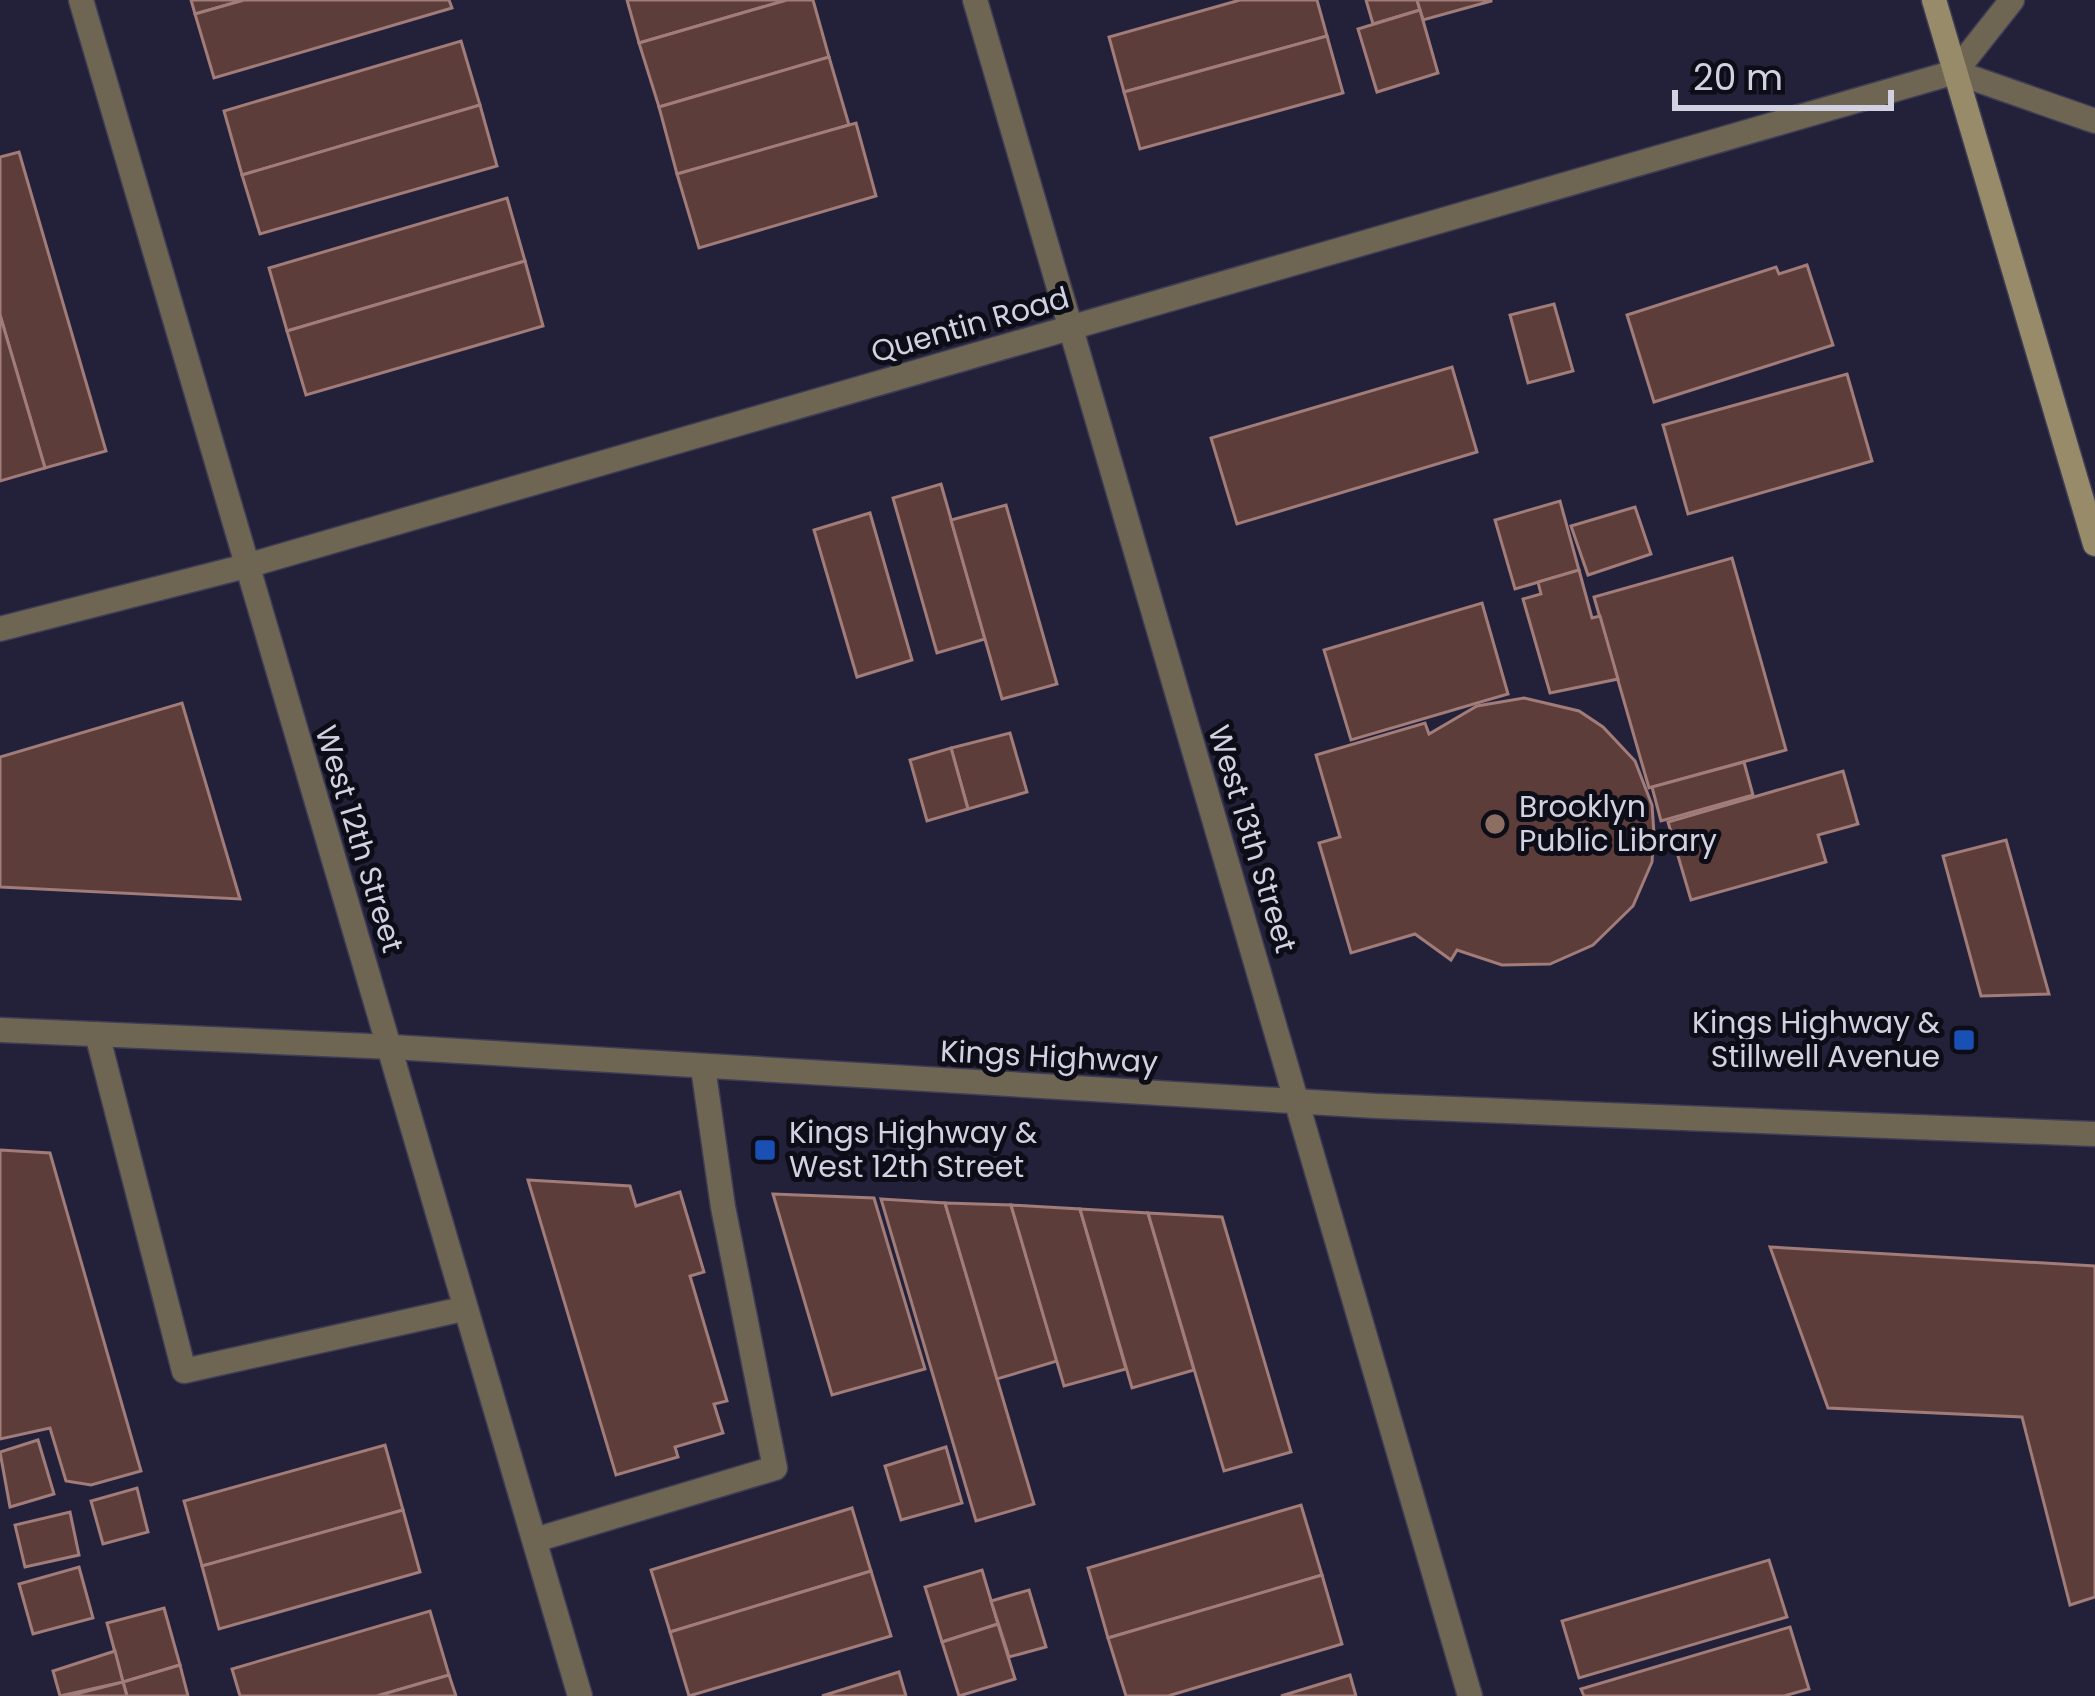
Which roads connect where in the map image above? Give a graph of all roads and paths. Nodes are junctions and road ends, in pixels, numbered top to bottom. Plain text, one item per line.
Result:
1 (81, 0) edge
2 (975, 0) edge
3 (1934, 0) edge
4 (2012, 0) edge
5 (1955, 72) junction
6 (2095, 121) edge
7 (1069, 327) junction
8 (2095, 544) edge
9 (246, 566) junction
10 (0, 629) edge
11 (0, 1030) edge
12 (97, 1034) junction
13 (392, 1047) junction
14 (703, 1067) junction
15 (1299, 1102) junction
16 (2095, 1134) edge
17 (464, 1309) junction
18 (535, 1540) junction
19 (580, 1696) edge
20 (1470, 1696) edge

1 - 9 street, West 12th Street
2 - 7 street, West 13th Street
3 - 5 main road
4 - 5 street
5 - 6 street
5 - 7 street, Quentin Road
5 - 8 main road
7 - 9 street, Quentin Road
7 - 15 street, West 13th Street
9 - 10 street, Quentin Road
9 - 13 street, West 12th Street
11 - 12 street, Kings Highway
12 - 13 street, Kings Highway
12 - 17 street
13 - 14 street, Kings Highway
13 - 17 street, West 12th Street
14 - 15 street, Kings Highway
14 - 18 street
15 - 16 street, Kings Highway
15 - 20 street, West 13th Street
17 - 18 street, West 12th Street
18 - 19 street, West 12th Street

